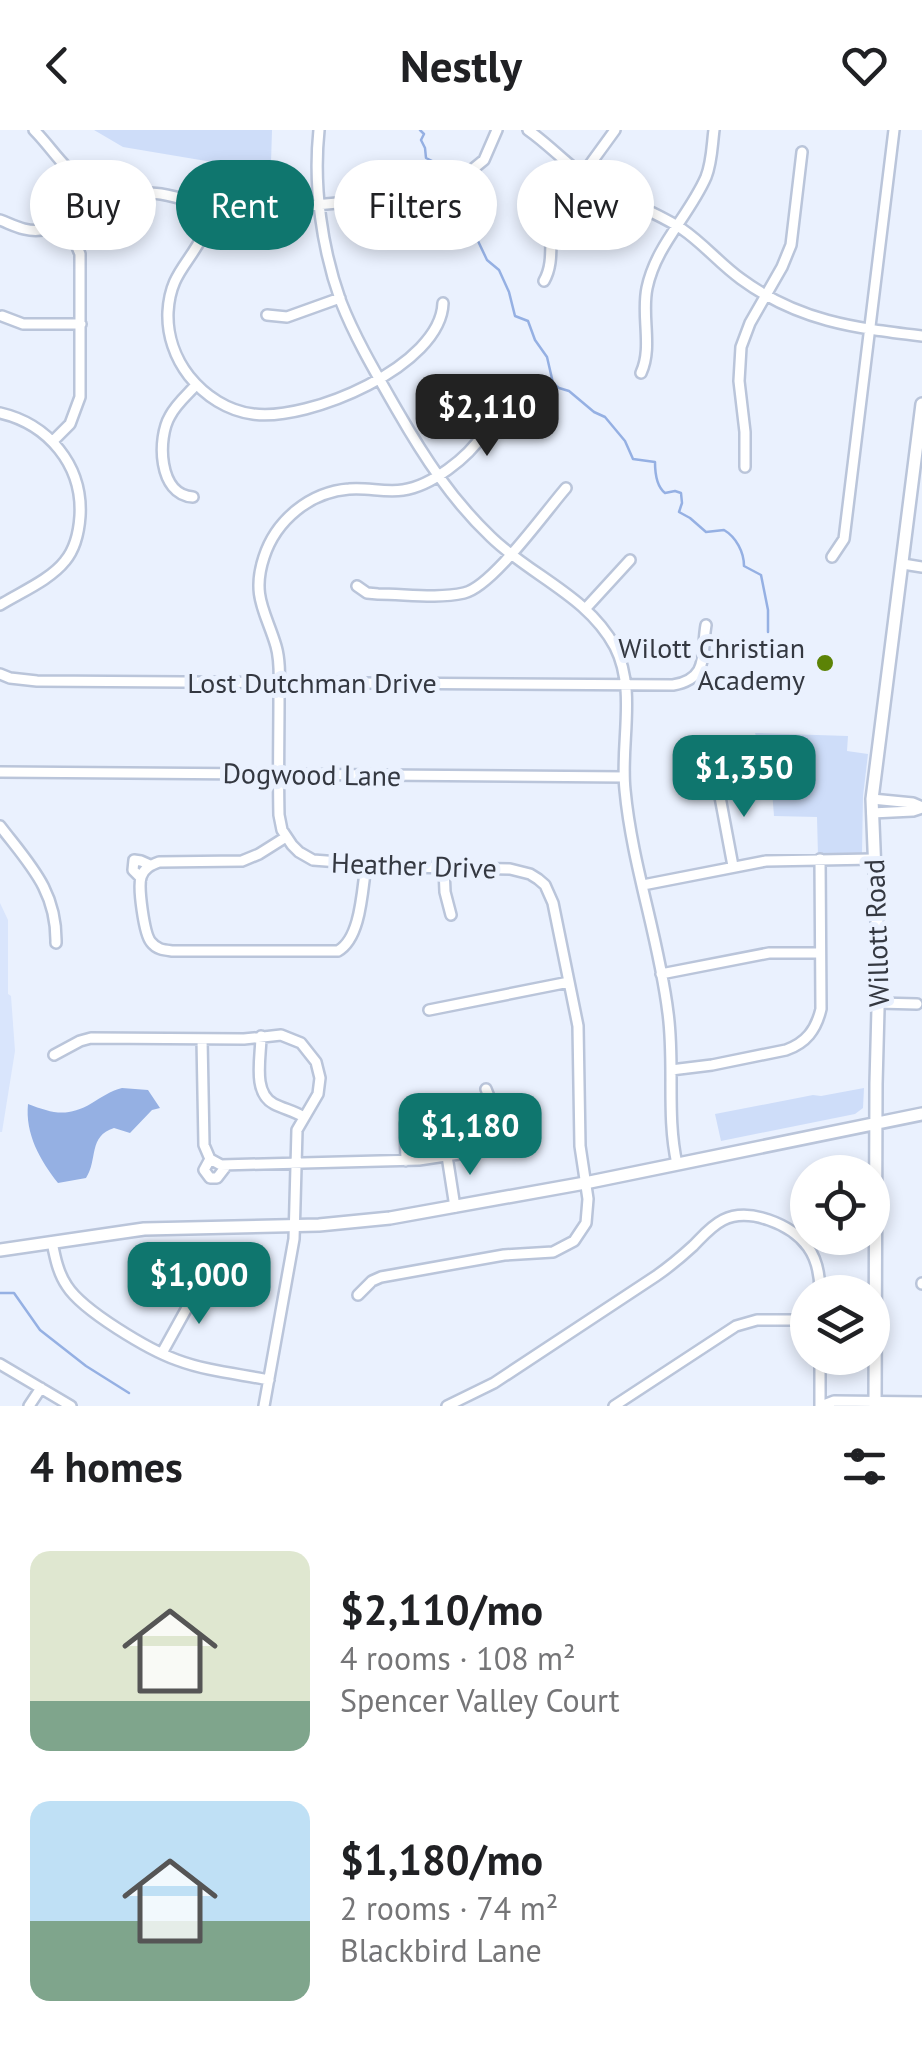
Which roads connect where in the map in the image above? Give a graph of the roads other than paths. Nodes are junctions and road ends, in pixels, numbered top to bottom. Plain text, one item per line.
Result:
1 (34, 130) edge
2 (319, 130) edge
3 (497, 130) edge
4 (528, 130) edge
5 (615, 130) edge
6 (714, 130) edge
7 (894, 130) edge
8 (802, 152) dead end
9 (60, 160) edge
10 (484, 160) edge
11 (565, 160) edge
12 (594, 160) edge
13 (334, 203) edge
14 (320, 204) junction
15 (314, 205) edge
16 (654, 214) edge
17 (0, 220) edge
18 (676, 225) junction
19 (30, 230) edge
20 (79, 250) edge
21 (193, 250) edge
22 (550, 250) edge
23 (544, 281) dead end
24 (764, 296) junction
25 (340, 298) junction
26 (443, 303) dead end
27 (2, 316) edge
28 (267, 316) dead end
29 (81, 324) junction
30 (870, 330) junction
31 (922, 336) edge
32 (640, 374) dead end
33 (379, 379) junction
34 (196, 385) junction
35 (922, 404) edge
36 (489, 412) dead end
37 (0, 413) edge
38 (53, 441) junction
39 (746, 467) dead end
40 (436, 476) junction
41 (566, 488) dead end
42 (193, 497) dead end
43 (510, 554) junction
44 (832, 558) dead end
45 (630, 560) dead end
46 (902, 564) junction
47 (922, 567) edge
48 (357, 586) dead end
49 (0, 605) edge
50 (586, 608) junction
51 (706, 625) dead end
52 (0, 674) edge
53 (279, 682) junction
54 (624, 684) junction
55 (0, 772) edge
56 (278, 774) junction
57 (624, 777) junction
58 (717, 780) dead end
59 (872, 799) junction
60 (922, 807) edge
61 (872, 813) junction
62 (0, 826) edge
63 (286, 837) junction
64 (873, 859) junction
65 (820, 860) junction
66 (366, 865) junction
67 (733, 866) junction
68 (444, 868) junction
69 (642, 884) junction
70 (451, 914) dead end
71 (56, 943) dead end
72 (820, 952) junction
73 (661, 974) junction
74 (570, 982) junction
75 (879, 1003) junction
76 (917, 1004) dead end
77 (429, 1010) dead end
78 (260, 1036) junction
79 (202, 1039) junction
80 (54, 1055) dead end
81 (670, 1070) junction
82 (486, 1089) dead end
83 (412, 1106) dead end
84 (922, 1114) edge
85 (304, 1116) junction
86 (876, 1124) junction
87 (446, 1156) junction
88 (210, 1159) junction
89 (406, 1161) junction
90 (296, 1164) junction
91 (676, 1164) junction
92 (226, 1165) junction
93 (585, 1184) junction
94 (455, 1206) junction
95 (295, 1225) junction
96 (790, 1233) edge
97 (52, 1242) junction
98 (0, 1250) edge
99 (190, 1286) dead end
100 (358, 1295) dead end
101 (790, 1320) edge
102 (162, 1353) junction
103 (0, 1364) edge
104 (820, 1375) edge
105 (269, 1380) junction
106 (40, 1388) junction
107 (922, 1402) edge
108 (875, 1404) edge
109 (29, 1406) edge
110 (71, 1406) edge
111 (264, 1406) edge
112 (446, 1406) edge
113 (614, 1406) edge
114 (820, 1406) edge

1 - 9 street
2 - 14 street
3 - 10 street
4 - 11 street
5 - 12 street
6 - 18 street
7 - 30 street
8 - 24 street
13 - 14 street
14 - 15 street
14 - 25 street
16 - 18 street
17 - 19 street
18 - 24 street
18 - 32 street
20 - 29 street
21 - 34 street
22 - 23 street
24 - 30 street
24 - 39 street
25 - 28 street
25 - 33 street
26 - 33 street
27 - 29 street
29 - 38 street
30 - 31 street
30 - 44 street
33 - 34 street
33 - 40 street
34 - 42 street
35 - 46 main road, Willott Road
36 - 40 street
37 - 38 street
38 - 49 street
40 - 43 street
40 - 53 street
41 - 43 street
43 - 48 street
43 - 50 street
45 - 50 street
46 - 47 street
46 - 59 main road, Willott Road
50 - 54 street
51 - 54 street, Lost Dutchman Drive
52 - 53 street, Lost Dutchman Drive
53 - 54 street, Lost Dutchman Drive
53 - 56 street
54 - 57 street
55 - 56 street, Dogwood Lane
56 - 57 street, Dogwood Lane
56 - 63 street
57 - 69 street
58 - 67 street
59 - 60 street
59 - 61 main road, Willott Road
60 - 61 street
61 - 64 main road, Willott Road
62 - 71 street
63 - 66 street, Heather Drive
63 - 66 street
64 - 65 street
64 - 75 main road, Willott Road
65 - 67 street
65 - 72 street
66 - 68 street, Heather Drive
67 - 69 street
68 - 70 street
68 - 74 street, Heather Drive
69 - 73 street
72 - 73 street
72 - 81 street
73 - 81 street
74 - 77 street
74 - 93 street, Heather Drive
75 - 76 street
75 - 86 main road, Willott Road
78 - 79 street
78 - 85 street
78 - 85 street
79 - 80 street
79 - 88 street
81 - 91 street
82 - 87 street
83 - 89 street
84 - 86 main road
85 - 90 street
86 - 91 main road
86 - 108 main road, Willott Road
87 - 89 street
87 - 94 street
88 - 92 street
88 - 92 street
89 - 90 street
90 - 92 street
90 - 95 street
91 - 93 main road
93 - 94 main road
93 - 100 street, Heather Drive
94 - 95 main road
95 - 97 main road
95 - 105 street
96 - 112 street
97 - 98 main road
97 - 102 street
99 - 102 street
101 - 113 street
102 - 105 street
103 - 106 street
104 - 114 street
105 - 111 street
106 - 109 street
106 - 110 street
107 - 108 street
108 - 114 street

